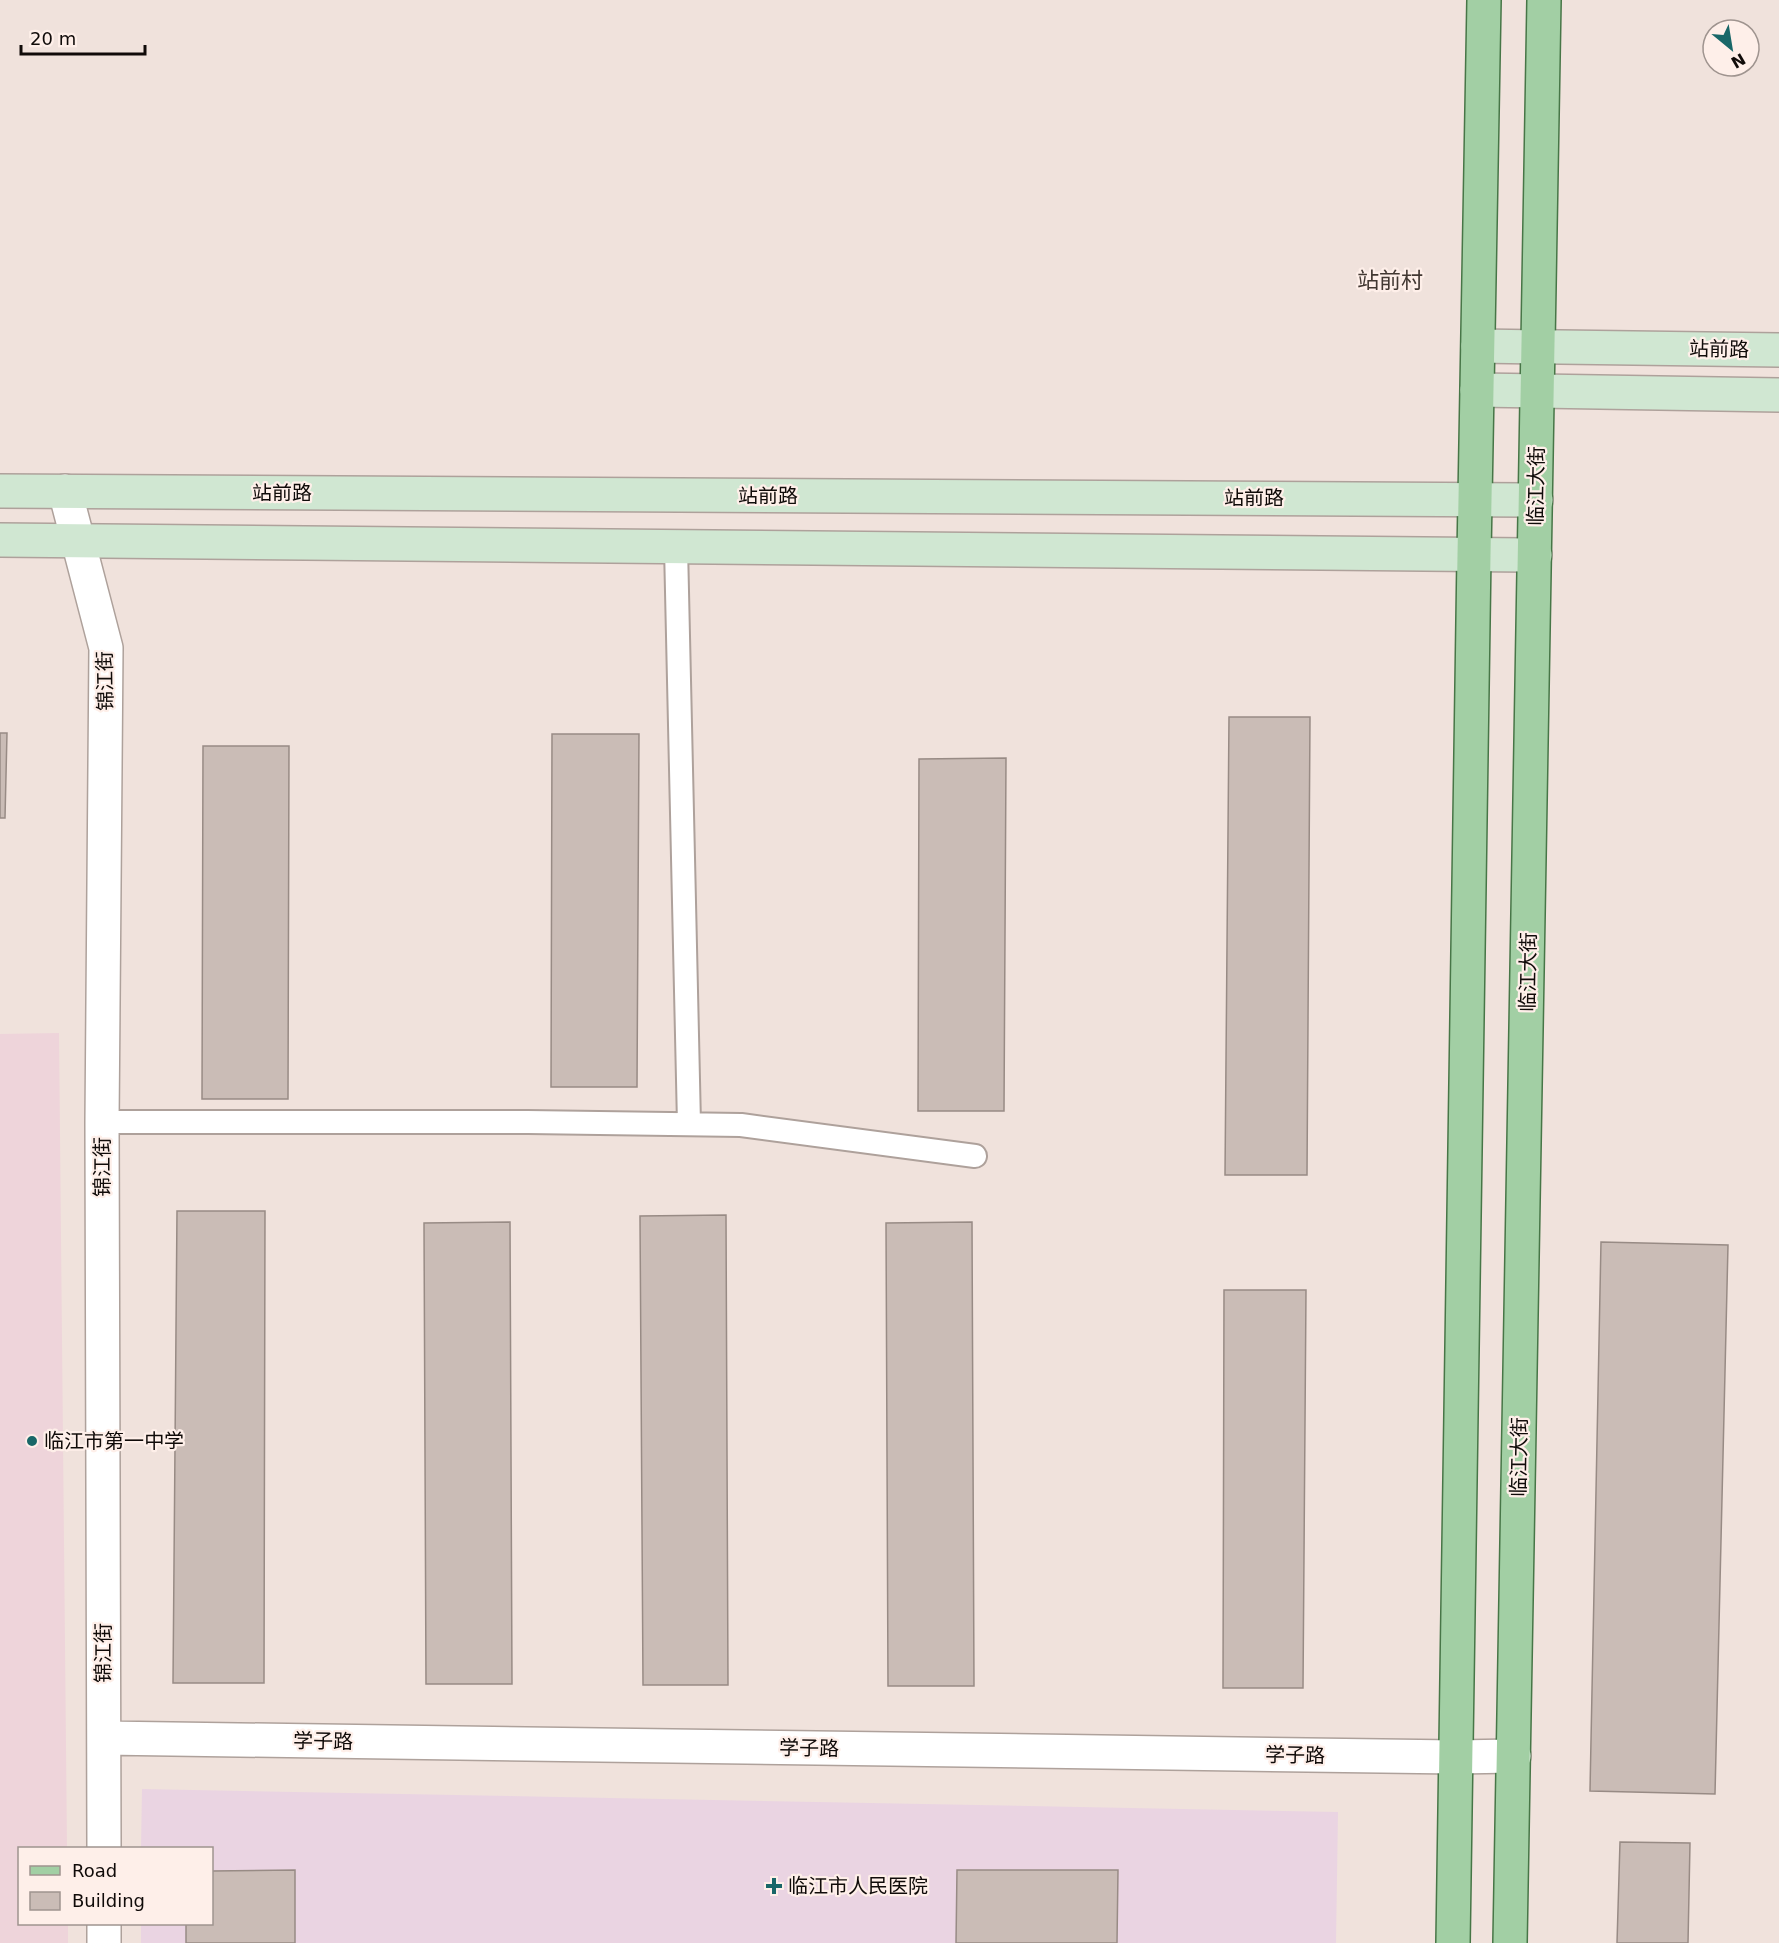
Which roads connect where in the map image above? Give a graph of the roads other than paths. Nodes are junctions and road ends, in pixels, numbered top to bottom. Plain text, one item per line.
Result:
1 (1484, 0) edge
2 (1544, 0) edge
3 (1478, 346) junction
4 (1538, 346) junction
5 (1779, 350) edge
6 (1477, 390) junction
7 (1538, 390) junction
8 (1779, 394) edge
9 (0, 491) edge
10 (65, 491) junction
11 (1475, 499) junction
12 (1536, 500) junction
13 (0, 540) edge
14 (78, 541) junction
15 (676, 547) junction
16 (1474, 555) junction
17 (1535, 555) junction
18 (102, 1122) junction
19 (689, 1124) junction
20 (975, 1156) dead end
21 (104, 1738) junction
22 (1514, 1756) junction
23 (1456, 1757) junction
24 (104, 1847) edge
25 (104, 1925) edge
26 (104, 1943) edge
27 (1453, 1943) edge
28 (1510, 1943) edge

1 - 3 main road
2 - 4 main road, 临江大街
3 - 4 main road, 站前路
3 - 6 main road
4 - 5 main road, 站前路
4 - 7 main road, 临江大街
6 - 7 main road
6 - 11 main road
7 - 8 main road
7 - 12 main road, 临江大街
9 - 10 main road, 站前路
10 - 11 main road, 站前路
10 - 14 street, 锦江街
11 - 12 main road, 站前路
11 - 16 main road
12 - 17 main road, 临江大街
13 - 14 main road
14 - 15 main road
14 - 18 street, 锦江街
15 - 16 main road
15 - 19 lane
16 - 17 main road
16 - 23 main road
17 - 22 main road, 临江大街
18 - 19 lane
18 - 21 street, 锦江街
19 - 20 lane
21 - 23 street, 学子路
21 - 24 street, 锦江街
22 - 23 street, 学子路
22 - 28 main road, 临江大街
23 - 27 main road
25 - 26 street

